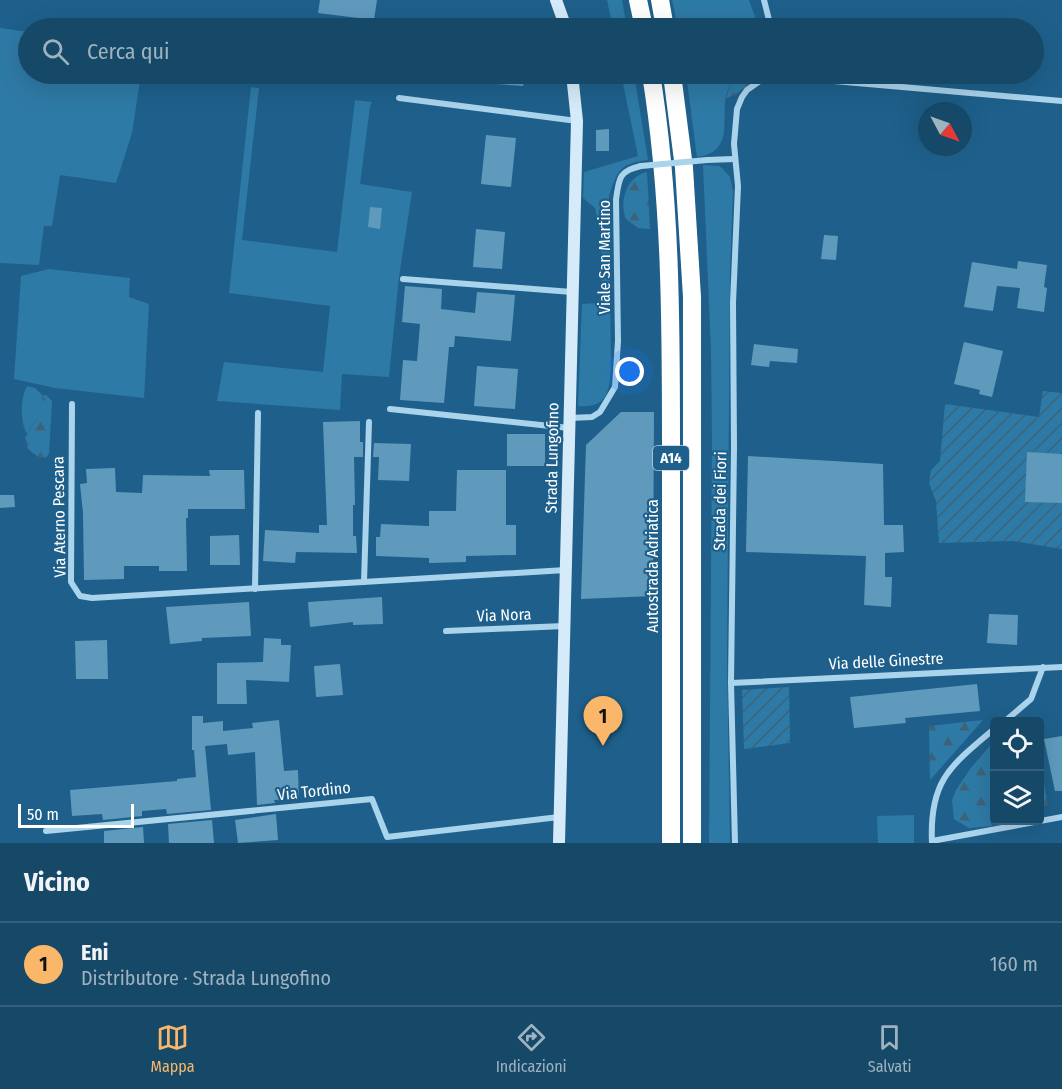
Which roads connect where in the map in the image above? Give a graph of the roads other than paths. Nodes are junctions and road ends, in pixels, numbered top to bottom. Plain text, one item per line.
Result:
1 (556, 0) edge
2 (638, 0) edge
3 (660, 0) edge
4 (764, 0) edge
5 (562, 18) edge
6 (642, 18) edge
7 (663, 18) edge
8 (768, 18) edge
9 (573, 84) edge
10 (652, 84) edge
11 (673, 84) edge
12 (754, 84) edge
13 (868, 84) edge
14 (399, 98) dead end
15 (1062, 101) edge
16 (577, 121) junction
17 (734, 159) junction
18 (403, 279) dead end
19 (572, 292) junction
20 (72, 404) dead end
21 (390, 409) dead end
22 (258, 413) dead end
23 (369, 422) dead end
24 (569, 423) junction
25 (566, 570) junction
26 (364, 582) junction
27 (255, 589) junction
28 (564, 626) junction
29 (446, 631) dead end
30 (1043, 667) junction
31 (1062, 667) edge
32 (731, 683) junction
33 (1010, 717) edge
34 (990, 732) edge
35 (559, 817) junction
36 (1062, 817) edge
37 (46, 831) dead end
38 (932, 842) edge
39 (559, 843) edge
40 (671, 843) edge
41 (692, 843) edge
42 (735, 843) edge

1 - 5 main road
2 - 6 highway
3 - 7 highway
4 - 8 street
9 - 16 main road, Strada Lungofino
10 - 40 highway, Autostrada Adriatica / A14
11 - 41 highway, A14
12 - 17 street
13 - 15 street
14 - 16 street
16 - 19 main road, Strada Lungofino
17 - 24 street, Viale San Martino, bridge
17 - 32 street, Strada dei Fiori
18 - 19 street
19 - 24 main road, Strada Lungofino
20 - 27 street, Via Aterno Pescara
21 - 24 street
22 - 27 street
23 - 26 street
24 - 25 main road, Strada Lungofino
25 - 26 street, Via Aterno Pescara
25 - 28 main road, Strada Lungofino
26 - 27 street, Via Aterno Pescara
28 - 29 street, Via Nora
28 - 35 main road, Strada Lungofino
30 - 31 street, Via delle Ginestre
30 - 32 street, Via delle Ginestre
30 - 33 street
32 - 42 street, Strada dei Fiori
34 - 38 street
35 - 37 street, Via Tordino
35 - 39 main road, Strada Lungofino
36 - 38 street

